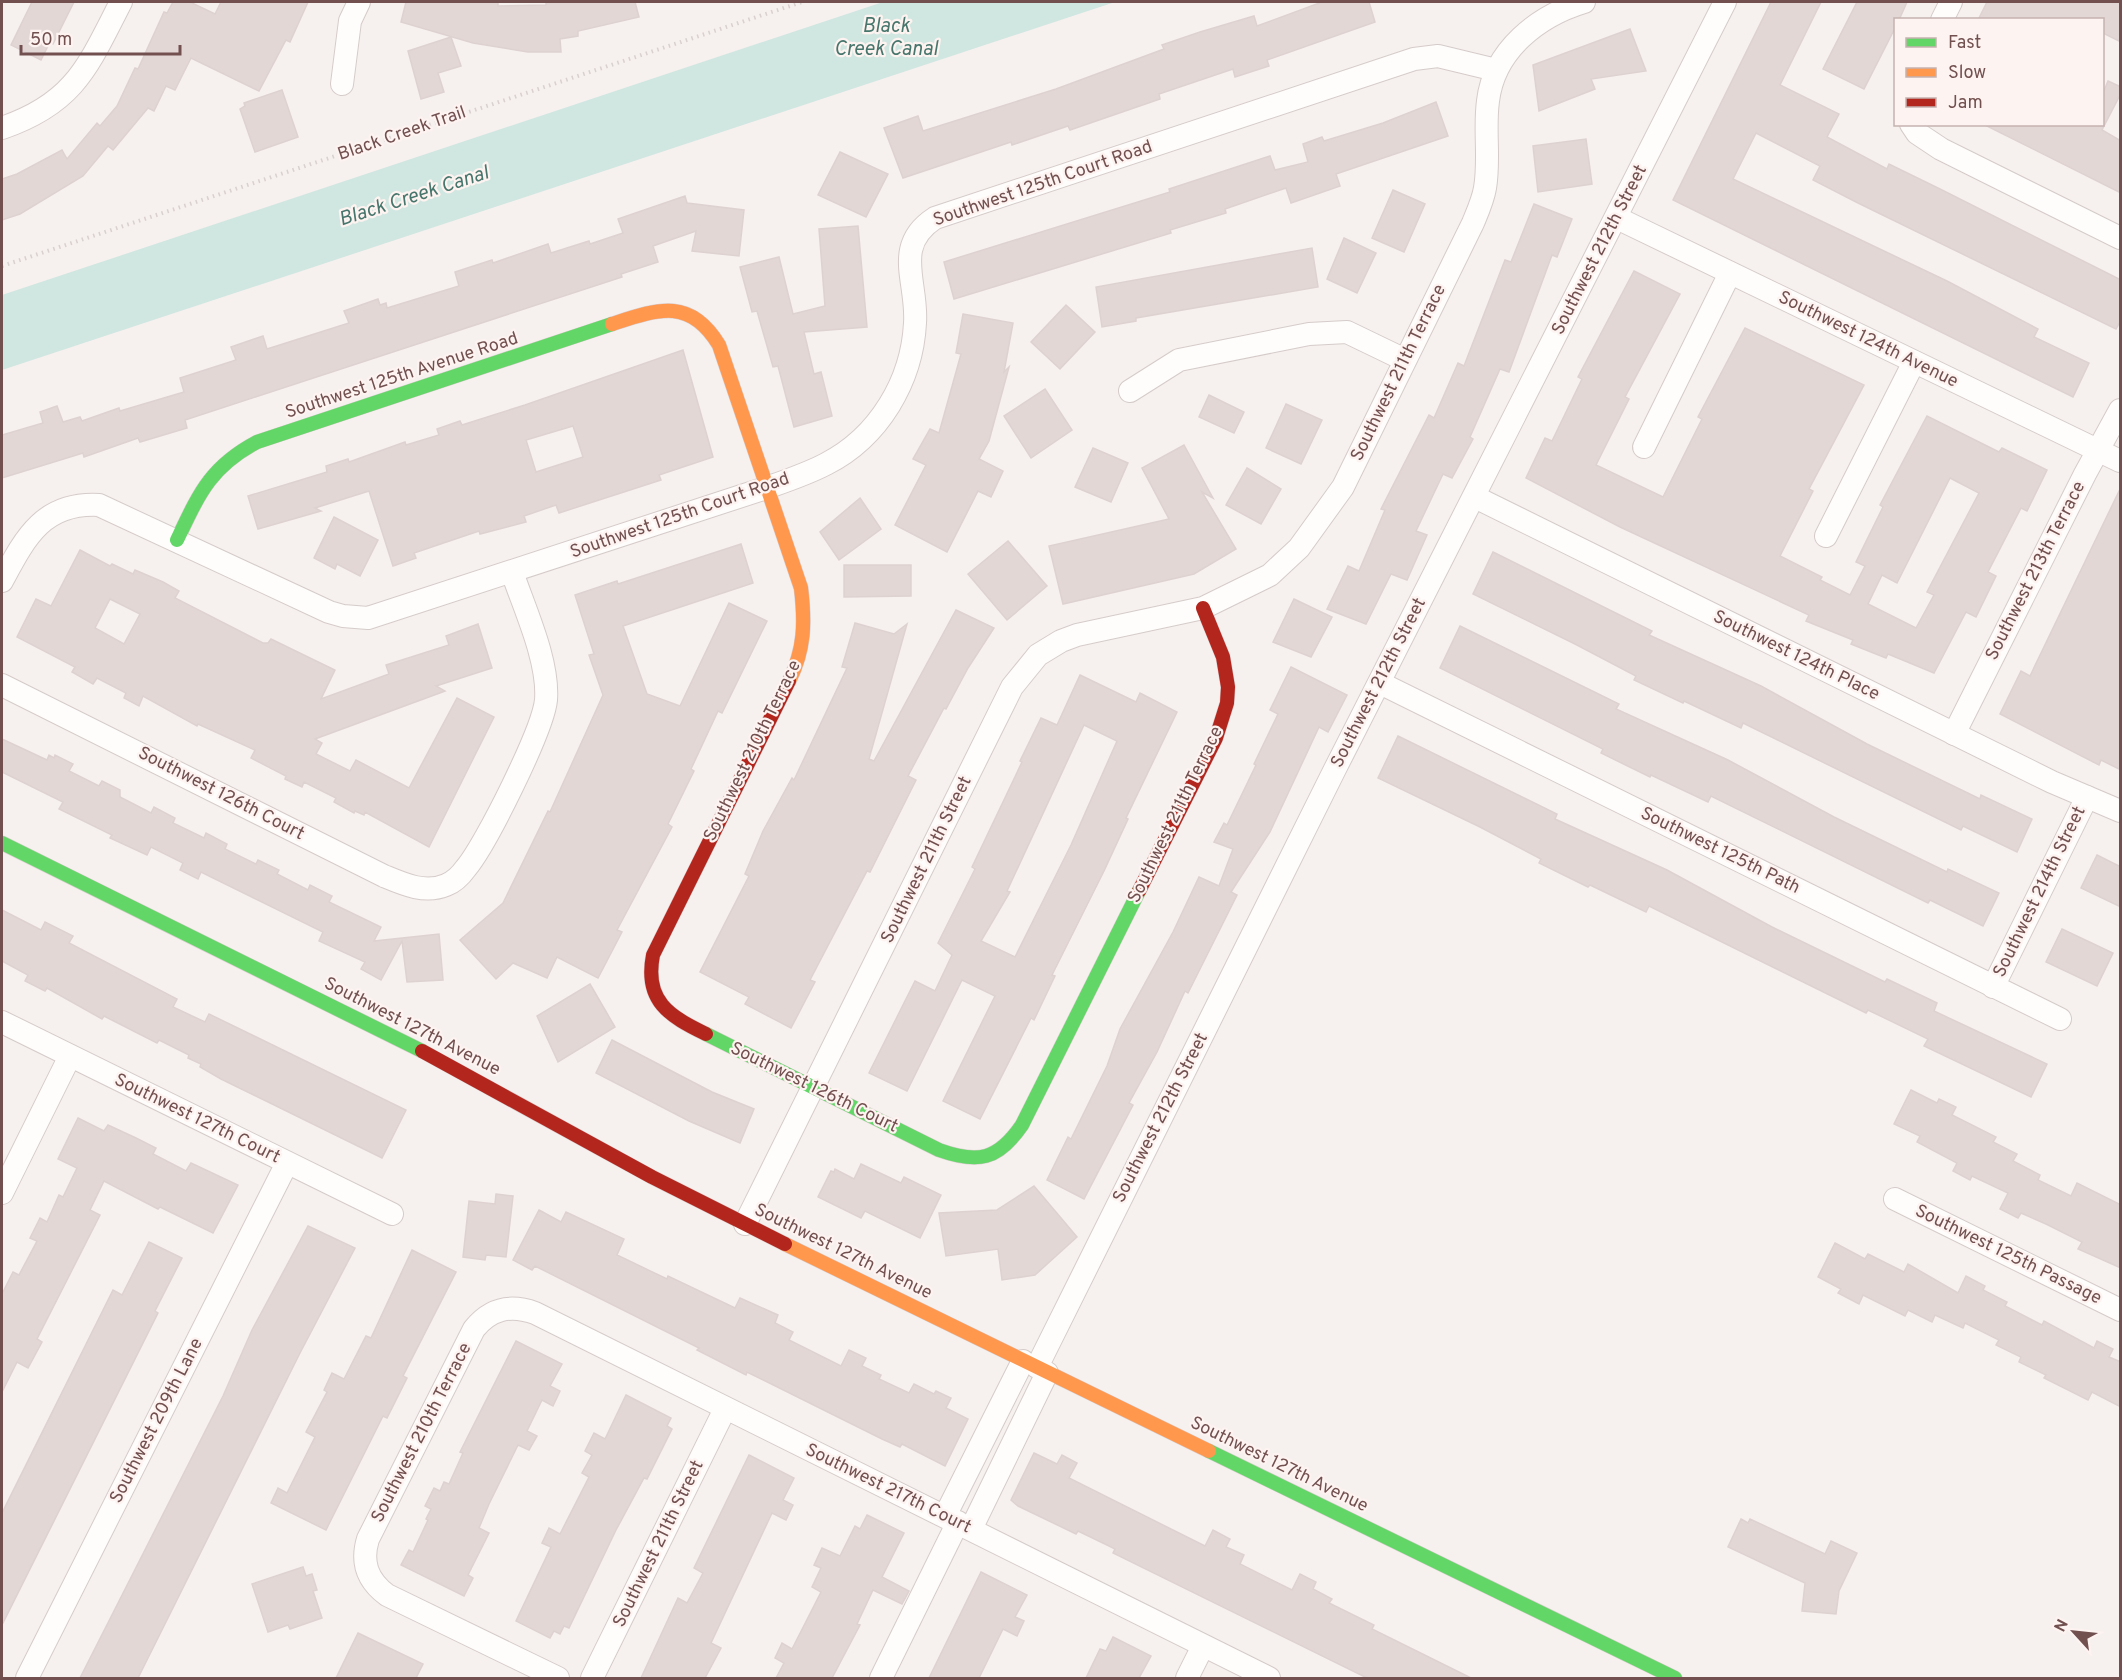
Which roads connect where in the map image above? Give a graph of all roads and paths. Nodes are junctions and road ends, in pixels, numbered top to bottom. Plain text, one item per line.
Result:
1 (121, 2) edge
2 (359, 2) edge
3 (802, 2) edge
4 (1584, 2) edge
5 (1951, 2) edge
6 (1717, 4) edge
7 (1942, 18) edge
8 (1496, 70) junction
9 (342, 84) dead end
10 (1912, 126) edge
11 (2, 128) edge
12 (1617, 218) junction
13 (2121, 238) edge
14 (2, 266) edge
15 (1730, 273) junction
16 (683, 311) joint
17 (1405, 360) junction
18 (1914, 362) junction
19 (1130, 391) dead end
20 (2121, 410) edge
21 (1644, 447) dead end
22 (2098, 450) junction
23 (2121, 460) edge
24 (766, 488) junction
25 (1475, 497) junction
26 (1826, 536) dead end
27 (177, 540) junction
28 (512, 573) junction
29 (2, 581) edge
30 (1203, 608) junction
31 (1380, 682) junction
32 (2, 685) edge
33 (1954, 734) junction
34 (2087, 797) junction
35 (2121, 811) edge
36 (2, 843) edge
37 (1993, 987) junction
38 (653, 994) joint
39 (2060, 1019) dead end
40 (2, 1022) edge
41 (70, 1056) junction
42 (814, 1089) junction
43 (986, 1158) joint
44 (287, 1163) junction
45 (2, 1193) edge
46 (1895, 1199) dead end
47 (392, 1214) dead end
48 (745, 1224) junction
49 (504, 1308) joint
50 (2121, 1310) edge
51 (1036, 1367) junction
52 (725, 1409) junction
53 (958, 1523) junction
54 (1203, 1646) junction
55 (27, 1678) edge
56 (558, 1678) edge
57 (592, 1678) edge
58 (881, 1678) edge
59 (1187, 1678) edge
60 (1269, 1678) edge
61 (1675, 1678) edge

1 - 11 street
2 - 9 street
3 - 14 path, Black Creek Trail
4 - 8 street
5 - 7 street
6 - 12 street, Southwest 212th Street
8 - 17 street, Southwest 211th Terrace
8 - 24 street, Southwest 125th Court Road
10 - 13 street
12 - 15 street, Southwest 124th Avenue
12 - 25 street, Southwest 212th Street
15 - 18 street, Southwest 124th Avenue
15 - 21 street
16 - 24 street, Southwest 210th Terrace
16 - 27 street, Southwest 125th Avenue Road
17 - 19 street
17 - 30 street, Southwest 211th Terrace
18 - 22 street, Southwest 124th Avenue
18 - 26 street
20 - 22 street, Southwest 213th Terrace
22 - 23 street, Southwest 124th Avenue
22 - 33 street, Southwest 213th Terrace
24 - 28 street, Southwest 125th Court Road
24 - 38 street, Southwest 210th Terrace
25 - 31 street, Southwest 212th Street
25 - 33 street, Southwest 124th Place
27 - 28 street, Southwest 125th Court Road
27 - 29 street, Southwest 125th Court Road
28 - 32 street, Southwest 126th Court
30 - 42 street, Southwest 211th Street
30 - 43 street, Southwest 211th Terrace
31 - 37 street, Southwest 125th Path
31 - 51 street, Southwest 212th Street
33 - 34 street, Southwest 124th Place
34 - 35 street, Southwest 124th Place
34 - 37 street, Southwest 214th Street
36 - 48 street, Southwest 127th Avenue
37 - 39 street, Southwest 125th Path
38 - 42 street, Southwest 126th Court
40 - 41 street, Southwest 127th Court
41 - 44 street, Southwest 127th Court
41 - 45 street
42 - 43 street, Southwest 126th Court
42 - 48 street, Southwest 211th Street
44 - 47 street, Southwest 127th Court
44 - 55 street, Southwest 209th Lane
46 - 50 street, Southwest 125th Passage
48 - 51 street, Southwest 127th Avenue
49 - 52 street, Southwest 217th Court
49 - 56 street, Southwest 210th Terrace
51 - 53 street, Southwest 212th Street
51 - 61 street, Southwest 127th Avenue
52 - 53 street, Southwest 217th Court
52 - 57 street, Southwest 211th Street
53 - 54 street, Southwest 217th Court
53 - 58 street, Southwest 212th Street
54 - 59 street
54 - 60 street, Southwest 217th Court

